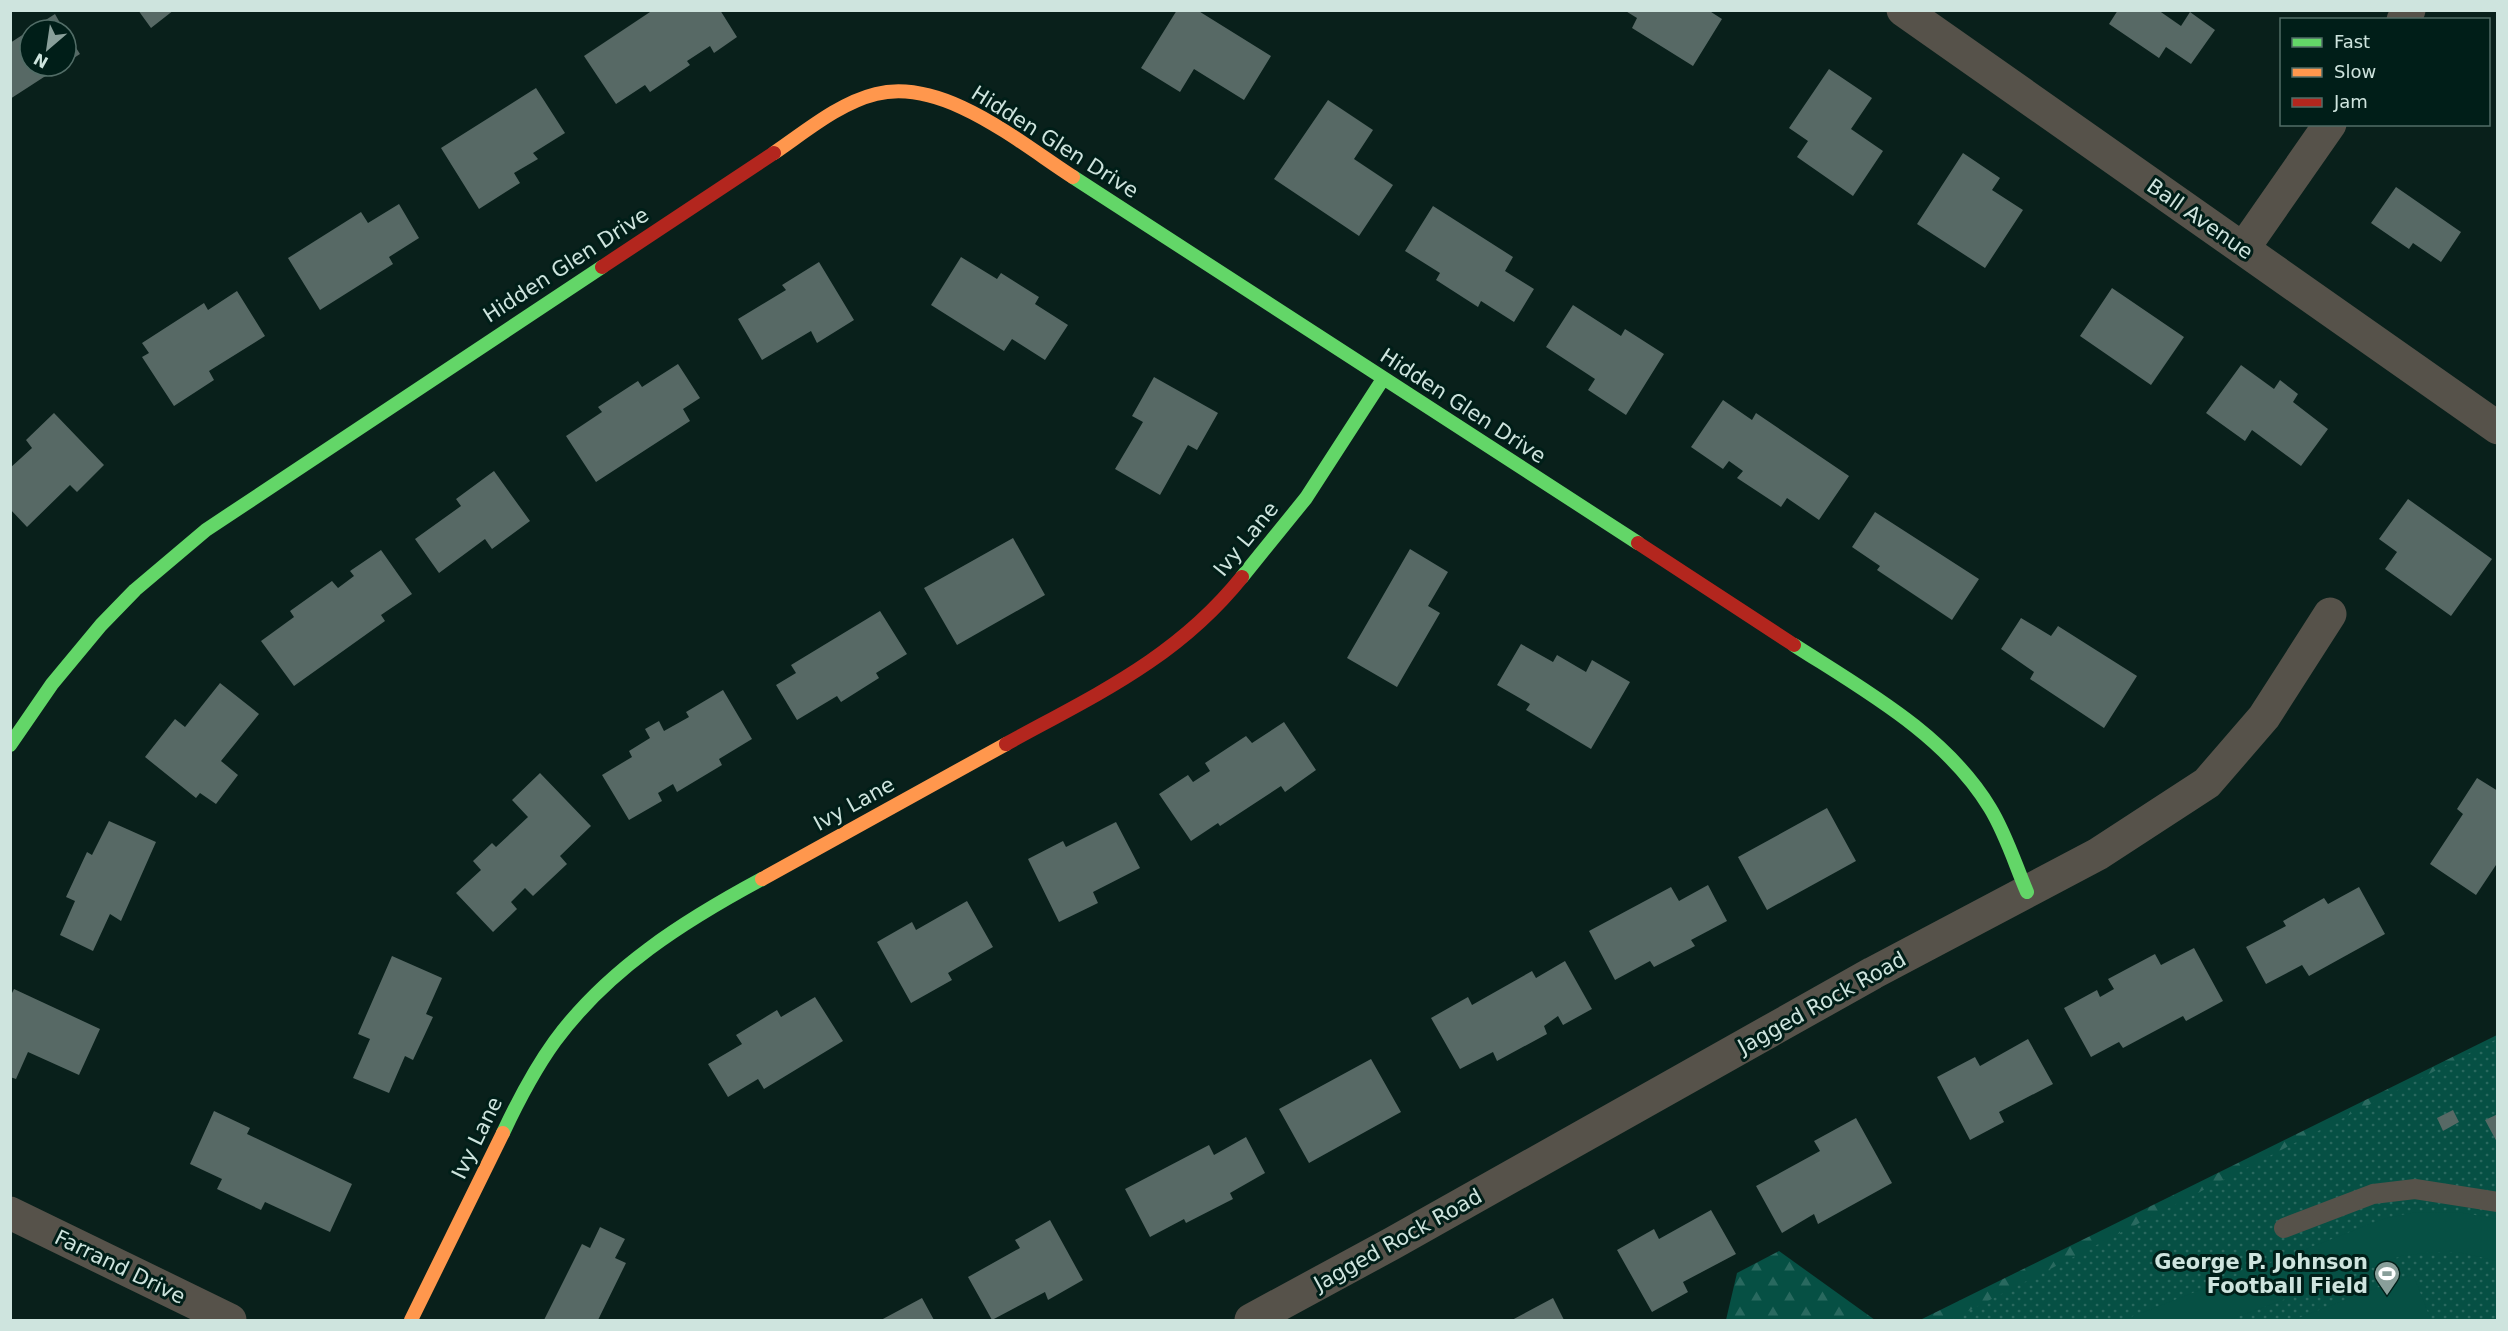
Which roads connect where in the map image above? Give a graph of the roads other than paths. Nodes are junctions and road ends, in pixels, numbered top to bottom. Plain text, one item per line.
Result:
1 (1903, 10) edge
2 (2329, 126) edge
3 (2243, 249) junction
4 (1383, 379) junction
5 (2498, 428) edge
6 (2330, 614) dead end
7 (10, 746) edge
8 (2027, 892) junction
9 (2498, 1202) edge
10 (10, 1213) edge
11 (2284, 1228) dead end
12 (231, 1320) edge
13 (411, 1320) edge
14 (1251, 1320) edge

1 - 3 street, Ball Avenue
2 - 3 street
3 - 5 street, Ball Avenue
4 - 7 street, Hidden Glen Drive
4 - 8 street, Hidden Glen Drive
4 - 13 street, Ivy Lane
6 - 8 street, Jagged Rock Road
8 - 14 street, Jagged Rock Road
9 - 11 lane
10 - 12 street, Farrand Drive

